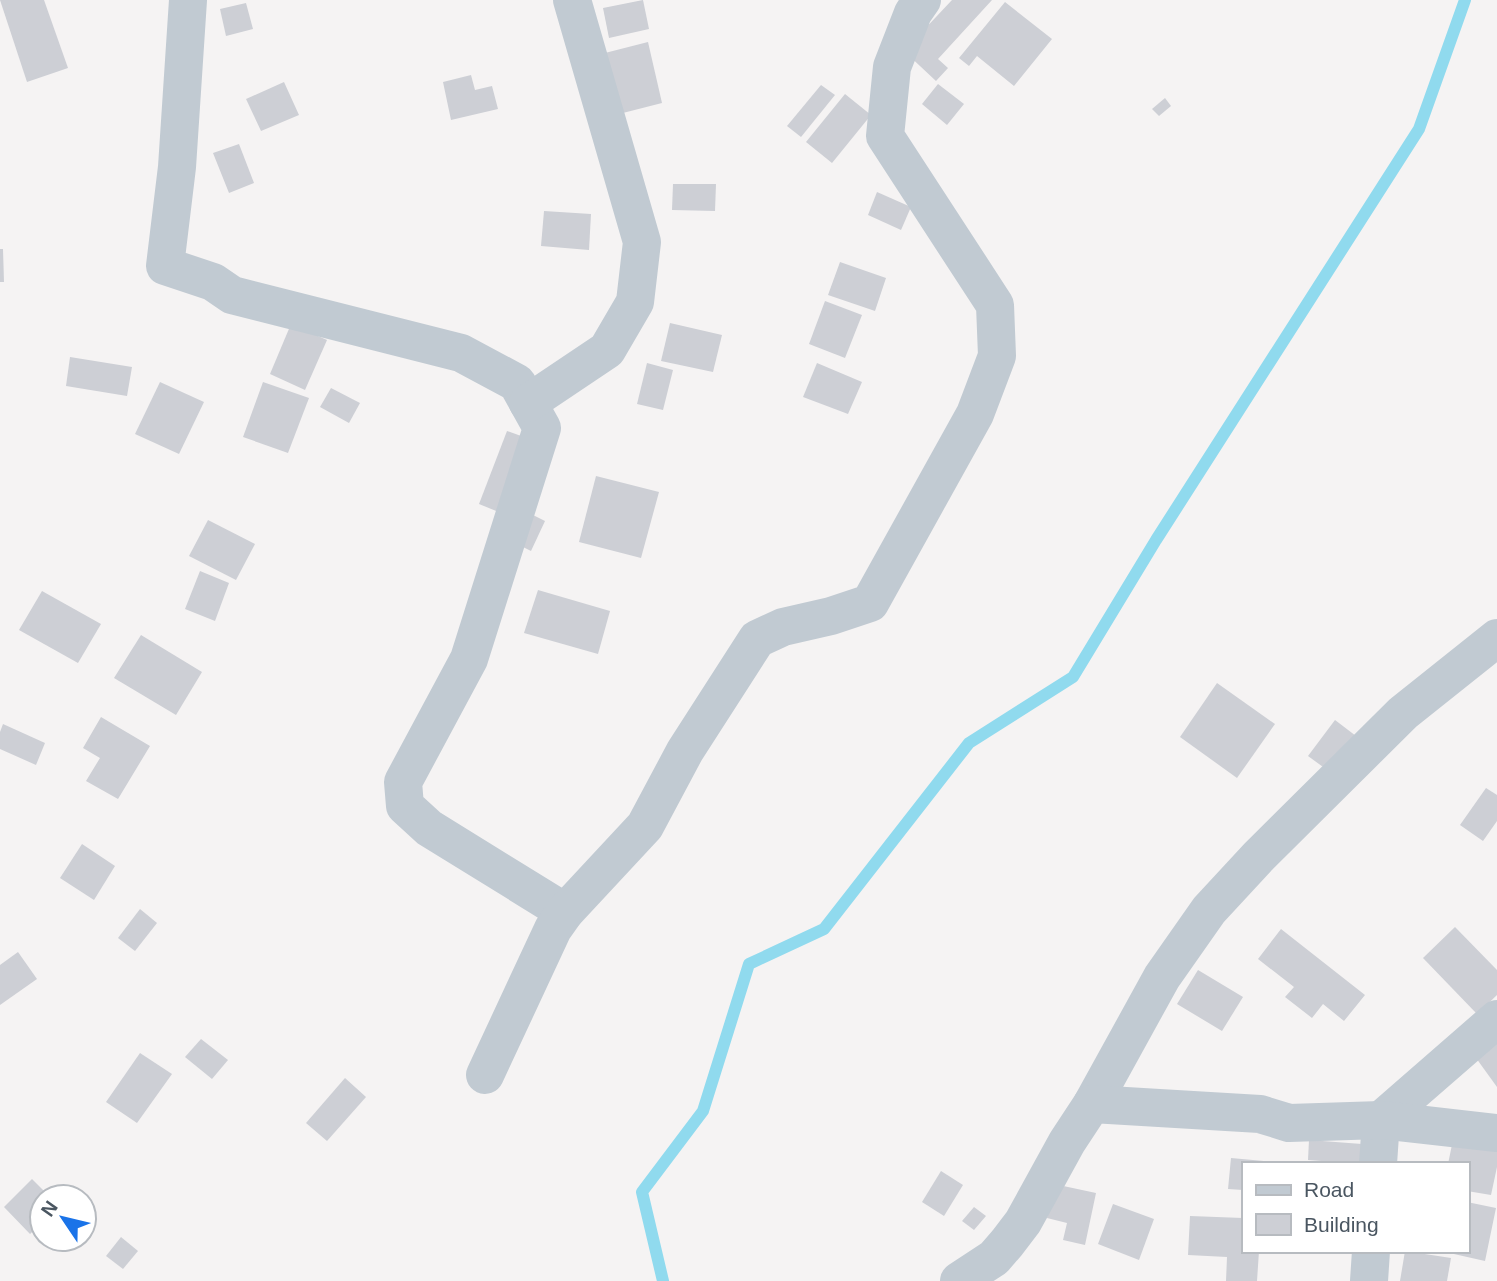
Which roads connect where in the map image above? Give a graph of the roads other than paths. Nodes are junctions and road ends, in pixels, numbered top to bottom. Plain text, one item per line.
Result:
1 (572, 0) edge
2 (922, 0) edge
3 (192, 2) edge
4 (528, 404) junction
5 (1497, 638) edge
6 (565, 912) junction
7 (1497, 1019) edge
8 (485, 1075) dead end
9 (1092, 1104) junction
10 (1381, 1120) junction
11 (1497, 1133) edge
12 (1378, 1162) edge
13 (1371, 1253) edge
14 (959, 1281) edge
15 (1369, 1281) edge

1 - 4 street
2 - 6 street
3 - 4 street
4 - 6 street
5 - 9 street
6 - 8 street
7 - 10 street
9 - 10 street
9 - 14 street
10 - 11 street
10 - 12 street
13 - 15 street

